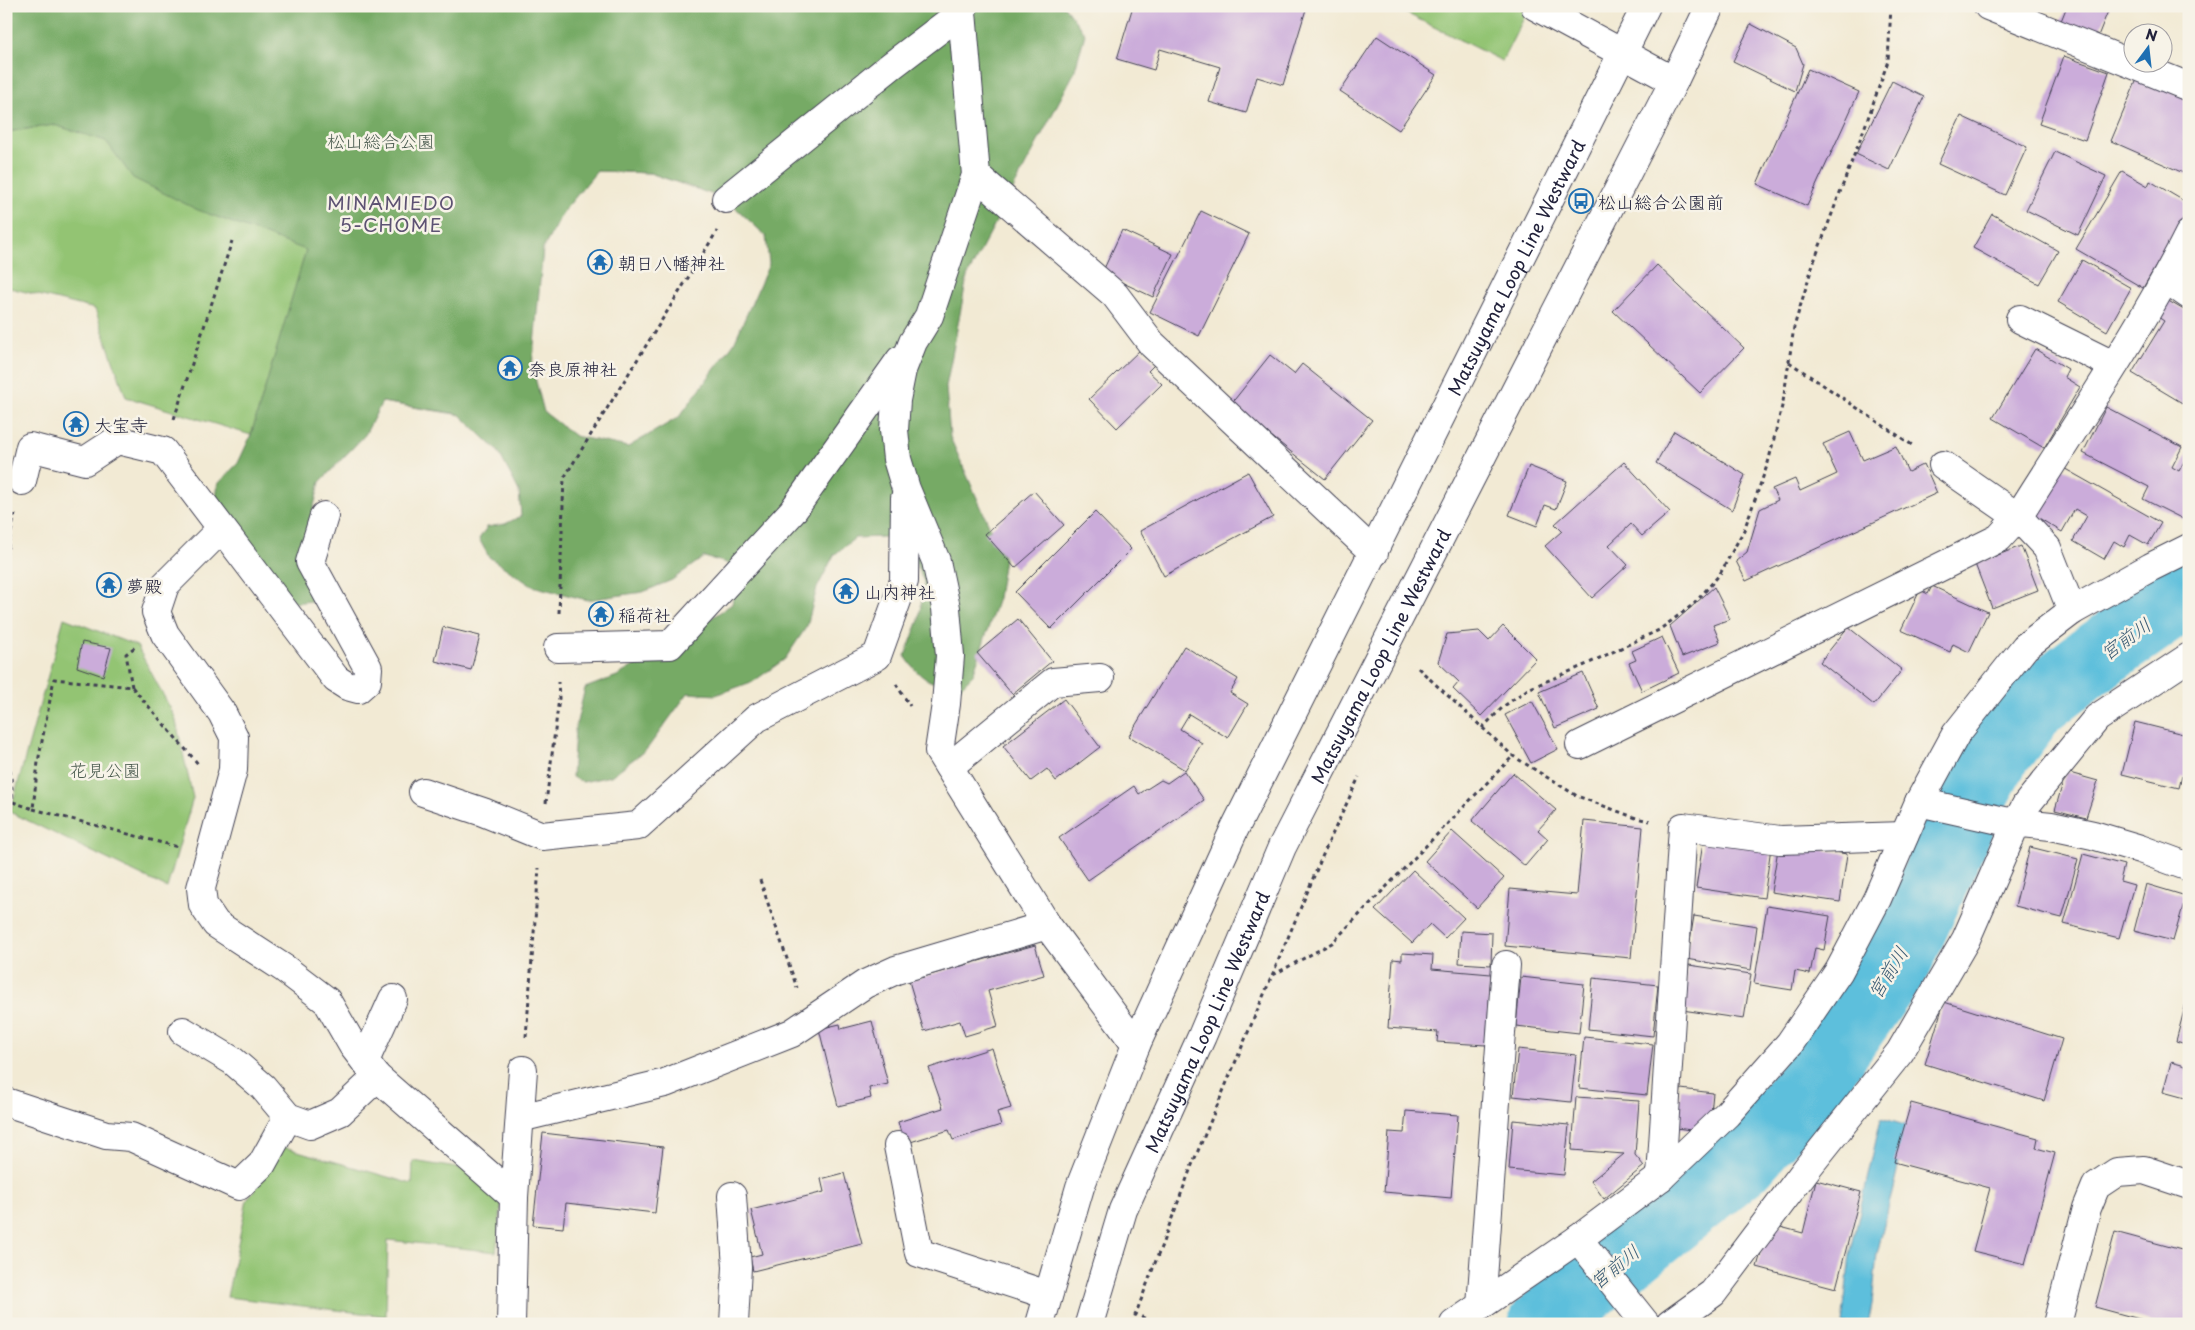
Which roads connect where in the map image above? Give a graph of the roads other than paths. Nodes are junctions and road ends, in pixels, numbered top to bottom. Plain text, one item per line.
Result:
1 (1536, 6) edge
2 (1646, 6) edge
3 (1710, 6) edge
4 (1988, 6) edge
5 (963, 9) edge
6 (1623, 54) junction
7 (1674, 81) junction
8 (2189, 87) edge
9 (976, 176) junction
10 (726, 199) dead end
11 (2189, 234) edge
12 (2166, 279) junction
13 (2189, 295) edge
14 (2020, 319) dead end
15 (913, 342) junction
16 (2113, 365) junction
17 (1943, 466) road end
18 (22, 481) road end
19 (906, 489) junction
20 (324, 516) dead end
21 (2018, 517) junction
22 (221, 529) junction
23 (2189, 548) edge
24 (1374, 553) junction
25 (2072, 611) junction
26 (558, 648) road end
27 (2189, 658) edge
28 (1100, 678) dead end
29 (1580, 745) dead end
30 (944, 759) junction
31 (423, 792) dead end
32 (1924, 803) junction
33 (2010, 821) junction
34 (1904, 836) junction
35 (2189, 867) edge
36 (1047, 925) junction
37 (1506, 965) dead end
38 (393, 999) dead end
39 (184, 1031) dead end
40 (1136, 1045) junction
41 (371, 1069) junction
42 (523, 1070) road end
43 (6, 1102) edge
44 (288, 1118) junction
45 (520, 1118) junction
46 (898, 1146) dead end
47 (1661, 1177) junction
48 (2189, 1185) edge
49 (732, 1196) dead end
50 (514, 1197) junction
51 (1582, 1244) junction
52 (1048, 1295) junction
53 (1481, 1306) junction
54 (1638, 1315) edge
55 (511, 1324) edge
56 (734, 1324) edge
57 (1040, 1324) edge
58 (1089, 1324) edge
59 (1454, 1324) edge
60 (1670, 1324) edge
61 (2057, 1324) edge

1 - 6 street
2 - 6 street, Matsuyama Loop Line Westward
3 - 7 street, Matsuyama Loop Line Westward
4 - 8 street
5 - 9 street
5 - 10 street
6 - 7 street
6 - 24 street, Matsuyama Loop Line Westward
7 - 58 street, Matsuyama Loop Line Westward
9 - 15 street
9 - 24 street
11 - 12 street
12 - 13 street
12 - 16 street
14 - 16 street
15 - 19 street
15 - 26 street
16 - 21 street
17 - 21 street
18 - 22 street
19 - 30 street
19 - 31 street
20 - 22 street
21 - 25 street
21 - 29 street
22 - 41 street
23 - 25 street
24 - 40 street, Matsuyama Loop Line Westward
25 - 32 street
27 - 33 street
28 - 30 street
30 - 36 street
32 - 33 street
32 - 34 street
33 - 35 street
33 - 60 street
34 - 47 street
34 - 47 street
36 - 40 street
36 - 45 street
37 - 53 street
38 - 41 street
39 - 44 street
40 - 52 street, Matsuyama Loop Line Westward
41 - 44 street
41 - 50 street
42 - 45 street
43 - 44 street
45 - 50 street
46 - 52 street
47 - 51 street
48 - 61 street
49 - 56 street
50 - 55 street
51 - 53 street
51 - 54 street
52 - 57 street, Matsuyama Loop Line Westward
53 - 59 street

